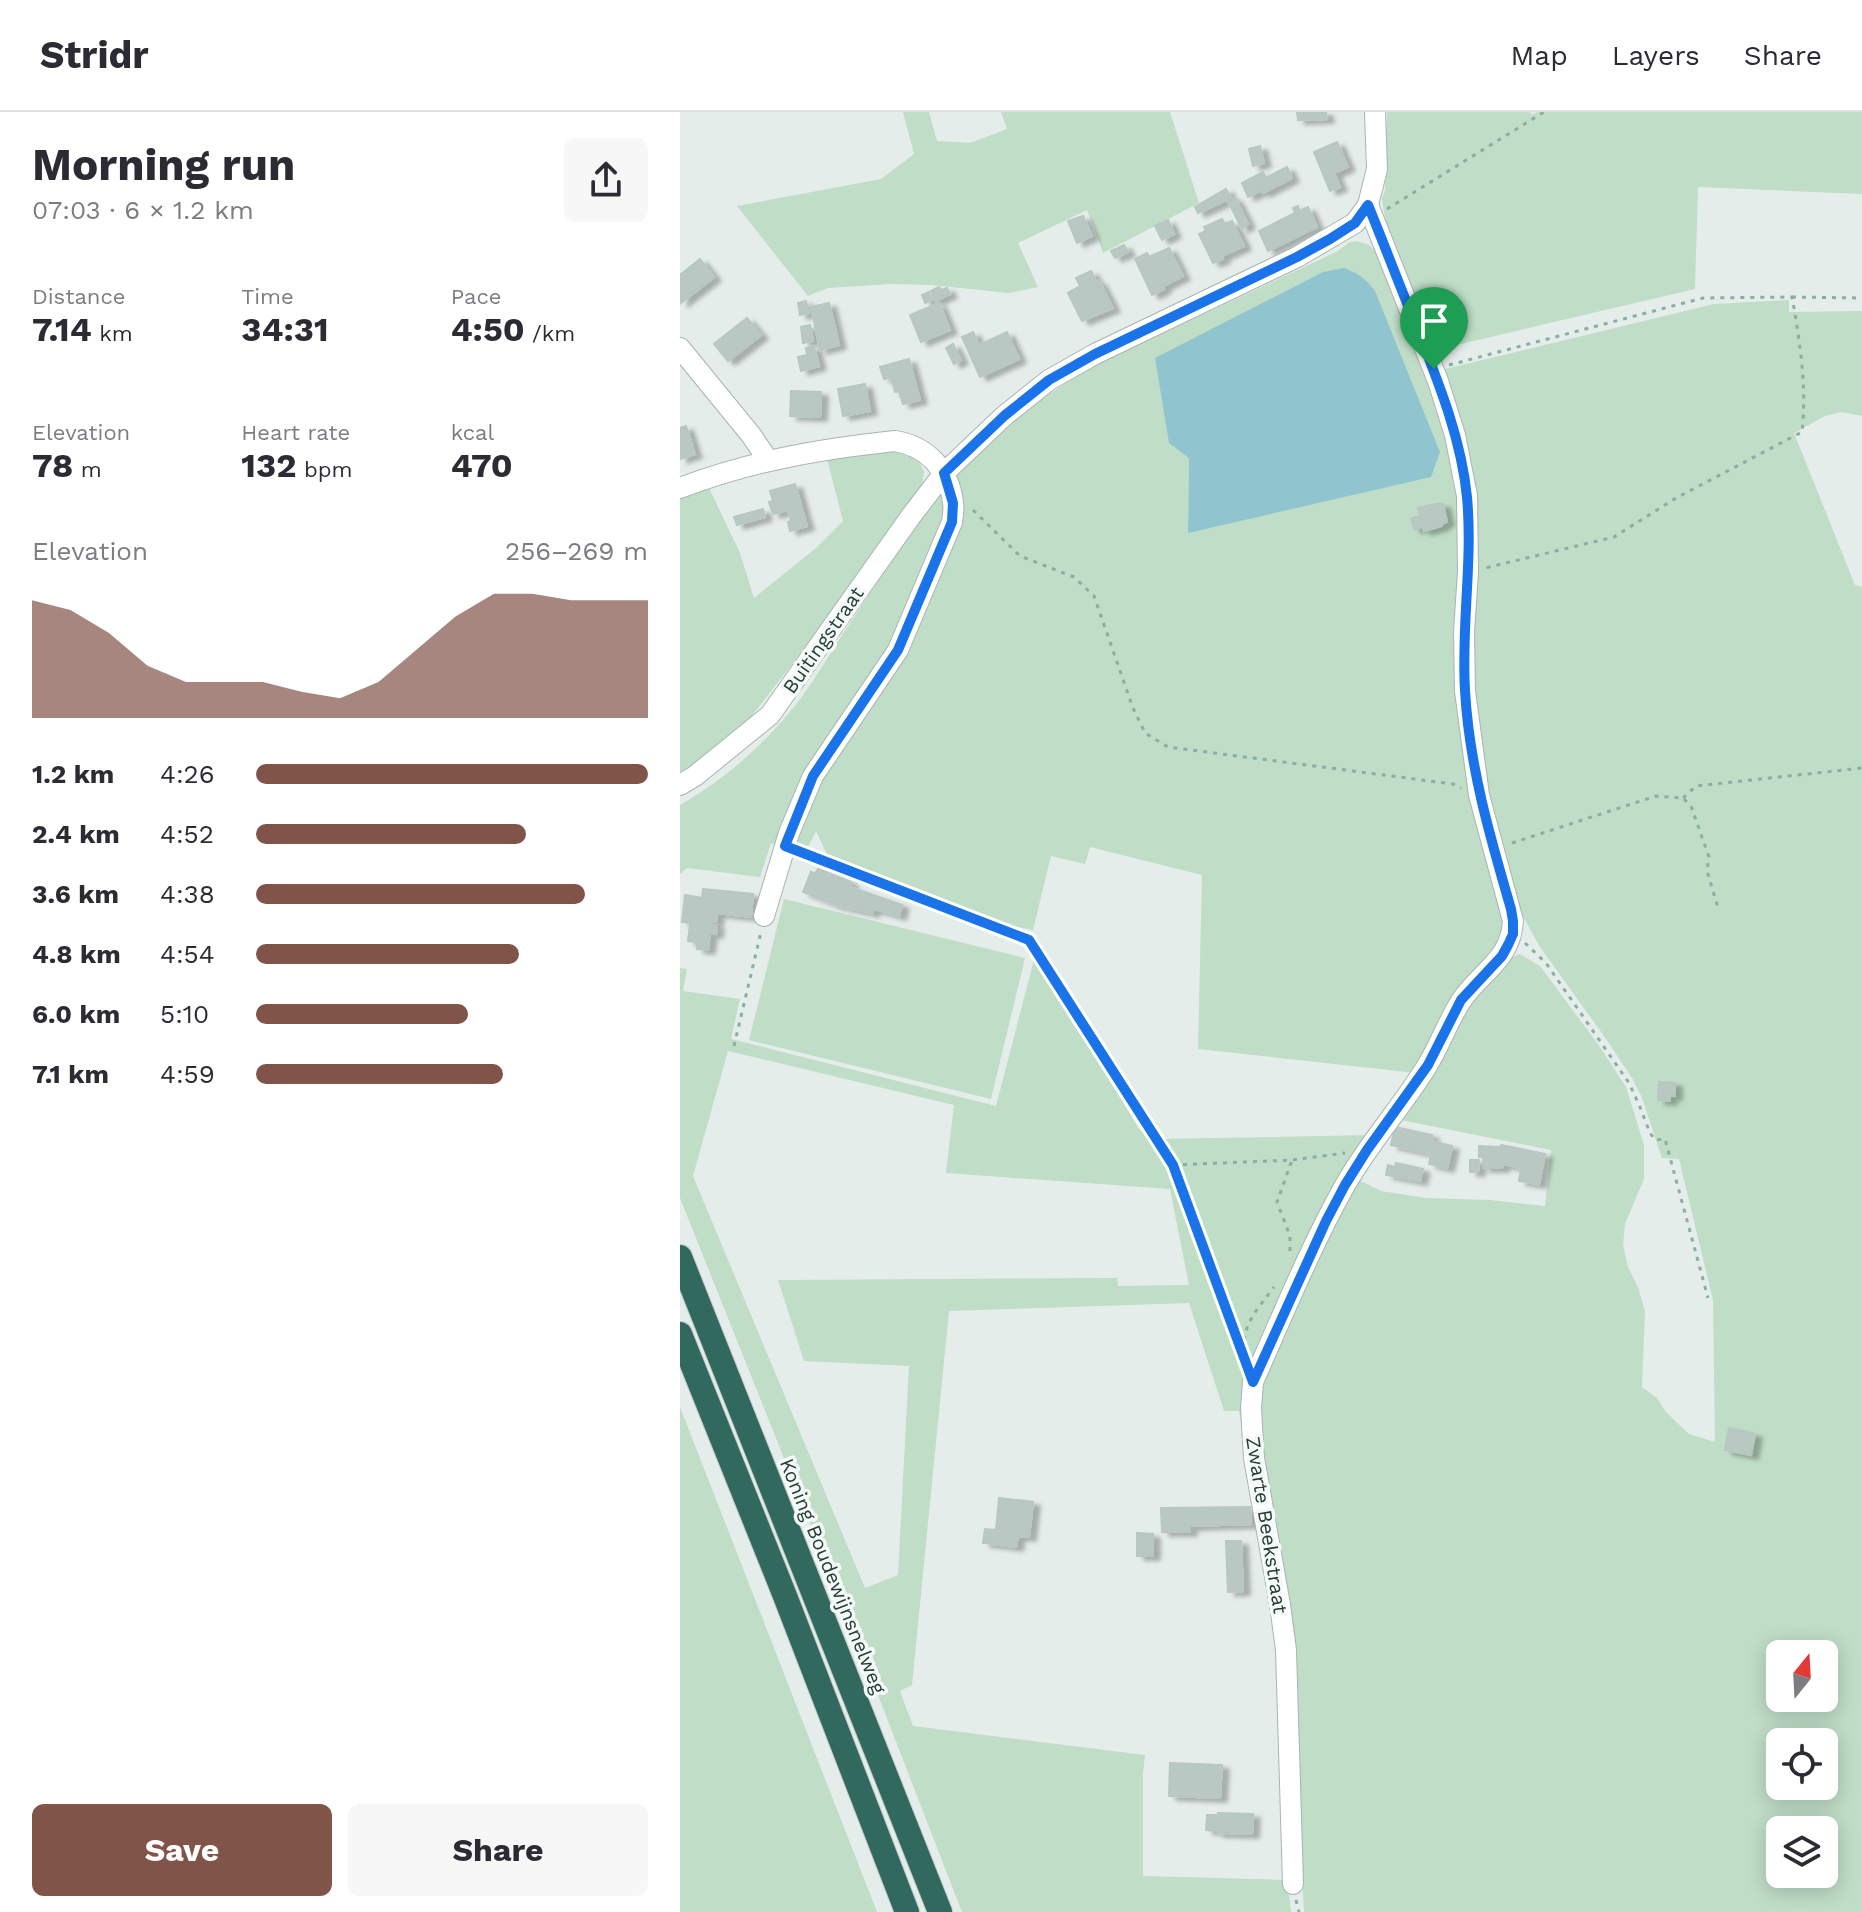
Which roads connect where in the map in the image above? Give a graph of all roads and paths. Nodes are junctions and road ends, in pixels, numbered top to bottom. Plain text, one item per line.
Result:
1 (1375, 112) edge
2 (1544, 112) edge
3 (1368, 205) junction
4 (1792, 297) junction
5 (1862, 298) edge
6 (680, 348) edge
7 (1434, 369) junction
8 (768, 460) junction
9 (946, 480) junction
10 (680, 488) edge
11 (1468, 572) junction
12 (1862, 768) edge
13 (680, 785) edge
14 (1479, 795) junction
15 (1683, 798) junction
16 (785, 846) junction
17 (1493, 849) junction
18 (1718, 908) dead end
19 (764, 916) joint
20 (1513, 934) junction
21 (734, 1046) dead end
22 (1367, 1150) junction
23 (1292, 1160) junction
24 (1173, 1165) junction
25 (1290, 1254) dead end
26 (680, 1257) edge
27 (1279, 1276) dead end
28 (1708, 1298) dead end
29 (680, 1334) edge
30 (1242, 1354) junction
31 (1253, 1382) junction
32 (1293, 1884) dead end
33 (907, 1912) edge
34 (940, 1912) edge

1 - 3 street
2 - 3 path
3 - 7 street
3 - 9 street, Buitingstraat
4 - 5 path
4 - 7 path
4 - 11 path
6 - 8 street
7 - 11 street
8 - 9 street
8 - 10 street
9 - 13 street, Buitingstraat
9 - 14 path
9 - 16 street
11 - 14 street
12 - 15 path
14 - 17 street
15 - 17 path
15 - 18 path
16 - 19 street
16 - 24 path
17 - 20 street
19 - 21 path
20 - 22 street, Zwarte Beekstraat
20 - 28 path
22 - 23 path
22 - 31 street, Zwarte Beekstraat
23 - 24 path
23 - 25 path
24 - 30 path
26 - 34 highway, Koning Boudewijnsnelweg
27 - 30 path
29 - 33 highway
30 - 31 path
31 - 32 street, Zwarte Beekstraat

